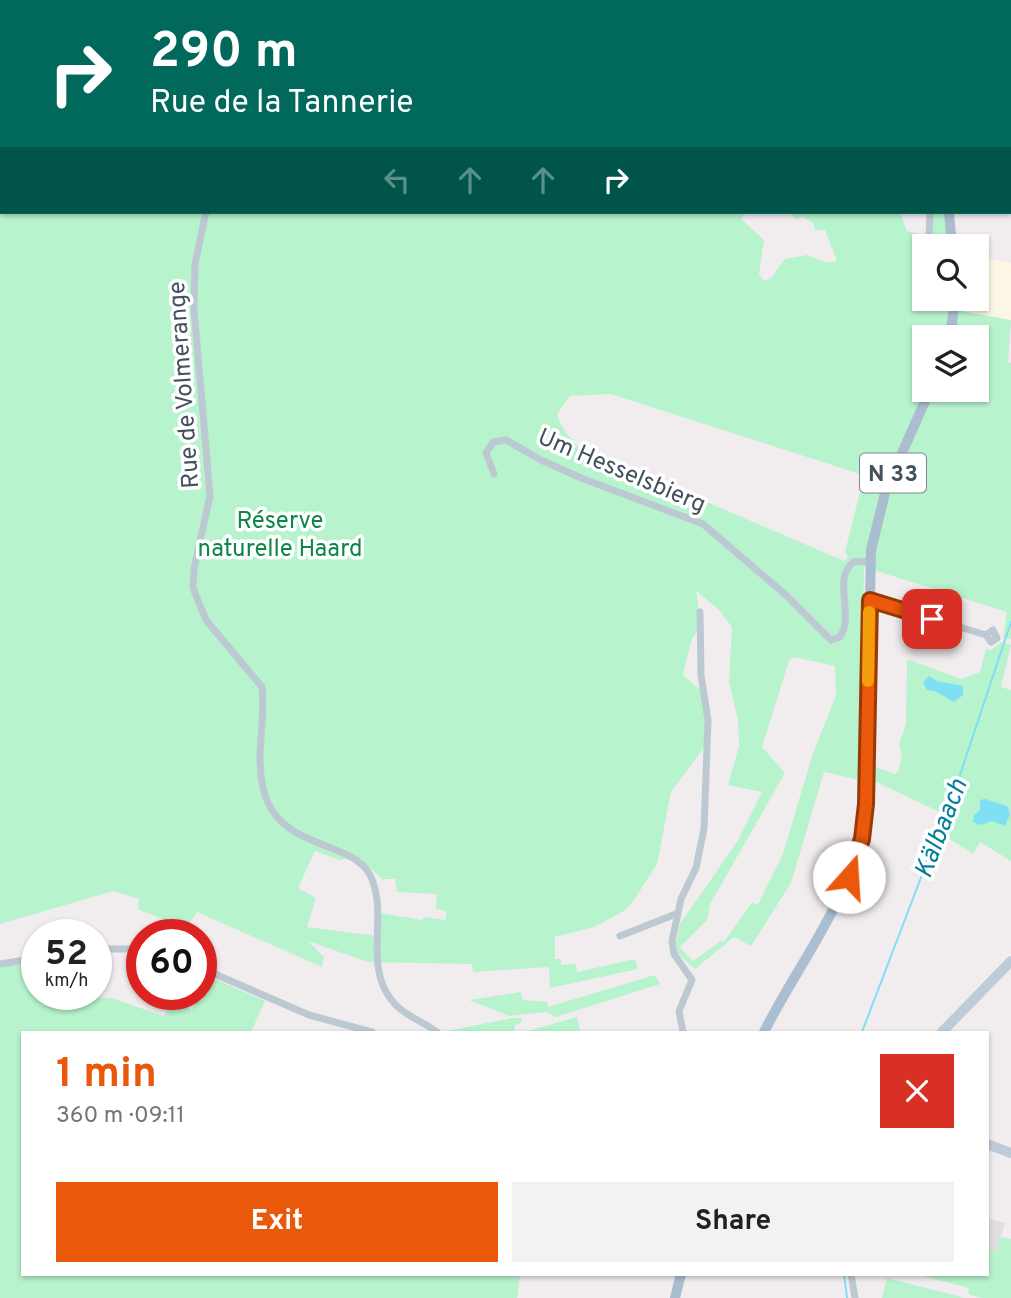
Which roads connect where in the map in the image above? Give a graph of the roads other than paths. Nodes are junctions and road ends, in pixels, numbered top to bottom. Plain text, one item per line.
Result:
1 (206, 214) edge
2 (930, 214) edge
3 (949, 214) edge
4 (929, 234) edge
5 (951, 234) edge
6 (925, 402) edge
7 (494, 474) dead end
8 (870, 561) junction
9 (870, 600) junction
10 (700, 612) dead end
11 (986, 635) dead end
12 (676, 914) junction
13 (620, 936) dead end
14 (21, 961) edge
15 (1011, 961) edge
16 (0, 964) edge
17 (217, 975) edge
18 (368, 1031) edge
19 (436, 1031) edge
20 (683, 1031) edge
21 (765, 1031) edge
22 (943, 1031) edge
23 (989, 1145) edge
24 (1011, 1153) edge
25 (680, 1276) edge
26 (852, 1276) edge
27 (675, 1298) edge
28 (855, 1298) edge

1 - 19 street, Rue de Volmerange
2 - 4 street
3 - 5 main road
6 - 8 main road, N 33
7 - 8 street, Um Hesselsbierg
8 - 9 main road, N 33
9 - 11 street
9 - 21 main road, N 33
10 - 12 street
12 - 13 street
12 - 20 street
14 - 16 street
15 - 22 street
17 - 18 street
23 - 24 street
25 - 27 main road
26 - 28 street

